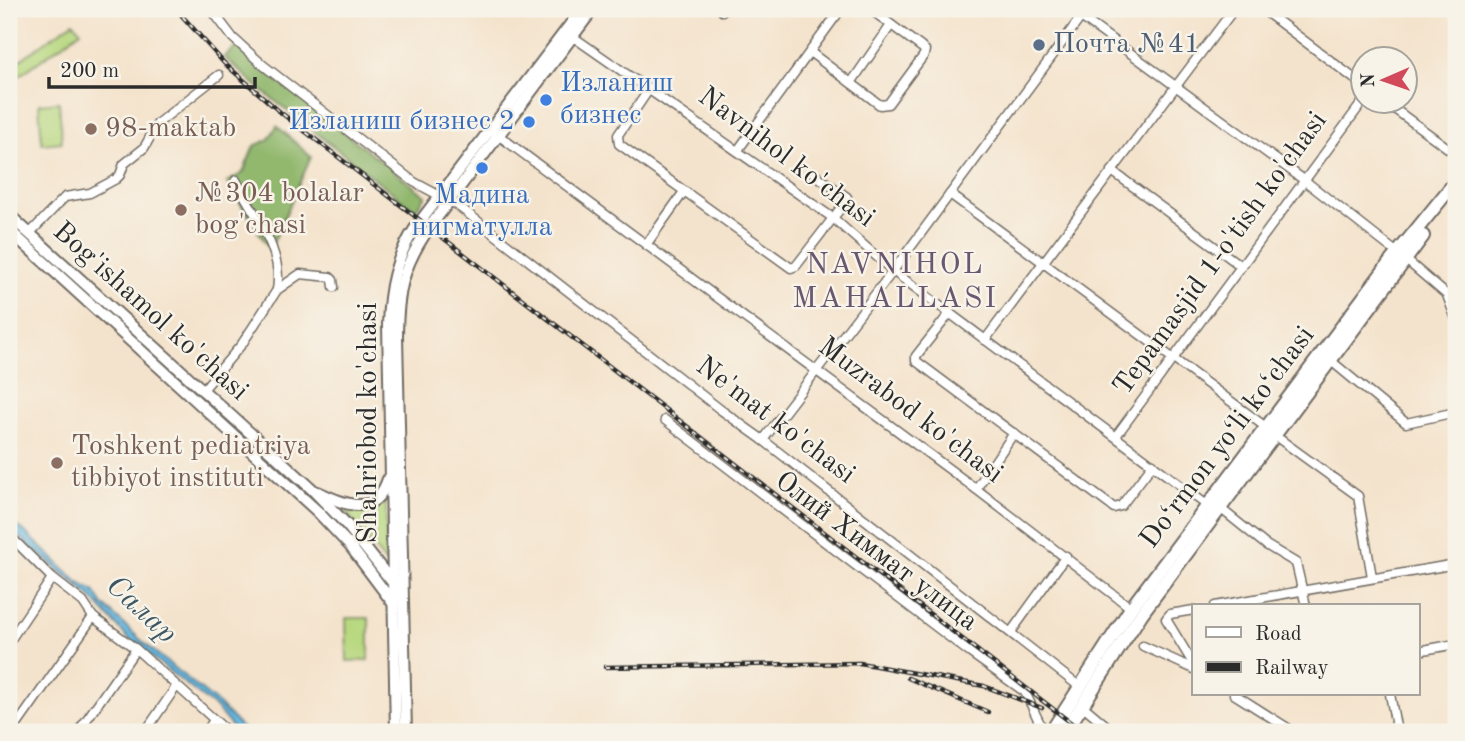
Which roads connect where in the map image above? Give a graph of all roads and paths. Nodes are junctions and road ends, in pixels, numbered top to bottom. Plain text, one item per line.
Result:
1 (211, 9) edge
2 (582, 9) edge
3 (593, 9) edge
4 (826, 9) edge
5 (870, 9) edge
6 (1070, 9) edge
7 (1087, 9) edge
8 (1234, 9) edge
9 (1262, 9) edge
10 (838, 13) edge
11 (1081, 17) junction
12 (891, 25) junction
13 (569, 34) junction
14 (810, 52) junction
15 (219, 75) dead end
16 (1350, 76) edge
17 (851, 83) junction
18 (1177, 86) junction
19 (650, 88) junction
20 (1351, 116) edge
21 (1403, 116) edge
22 (494, 132) junction
23 (738, 150) junction
24 (1456, 154) edge
25 (1112, 171) junction
26 (814, 174) dead end
27 (236, 180) dead end
28 (1304, 180) junction
29 (1456, 181) edge
30 (684, 193) junction
31 (950, 194) junction
32 (1456, 195) edge
33 (445, 198) junction
34 (9, 215) edge
35 (833, 218) junction
36 (9, 230) edge
37 (30, 233) junction
38 (646, 245) junction
39 (1402, 256) junction
40 (1043, 263) junction
41 (1241, 266) junction
42 (893, 271) junction
43 (334, 287) dead end
44 (277, 290) junction
45 (950, 313) junction
46 (1456, 319) edge
47 (121, 324) junction
48 (985, 340) junction
49 (149, 350) junction
50 (1173, 356) junction
51 (1330, 360) junction
52 (818, 371) junction
53 (202, 391) junction
54 (1456, 412) edge
55 (665, 420) dead end
56 (1271, 432) junction
57 (1014, 433) junction
58 (1116, 436) junction
59 (763, 440) junction
60 (257, 448) junction
61 (1153, 464) junction
62 (391, 466) junction
63 (312, 489) junction
64 (976, 489) junction
65 (1213, 506) junction
66 (9, 535) edge
67 (397, 550) junction
68 (1066, 556) junction
69 (1456, 564) edge
70 (1371, 577) junction
71 (52, 578) junction
72 (393, 583) junction
73 (1303, 590) junction
74 (398, 601) junction
75 (1226, 604) edge
76 (1306, 604) edge
77 (1131, 608) junction
78 (1192, 610) edge
79 (93, 617) junction
80 (1011, 632) junction
81 (9, 642) edge
82 (1456, 644) edge
83 (1143, 646) dead end
84 (136, 649) junction
85 (1420, 651) edge
86 (1192, 664) edge
87 (1192, 666) edge
88 (400, 683) junction
89 (176, 687) junction
90 (1080, 687) junction
91 (1237, 696) edge
92 (1390, 696) edge
93 (1082, 705) junction
94 (214, 720) junction
95 (12, 732) edge
96 (78, 732) edge
97 (145, 732) edge
98 (206, 732) edge
99 (228, 732) edge
100 (396, 732) edge
101 (406, 732) edge
102 (1044, 732) edge
103 (1051, 732) edge
104 (1065, 732) edge
105 (1114, 732) edge
106 (1294, 732) edge
107 (1396, 732) edge

1 - 33 street, Ne'mat ko'chasi
2 - 13 main road, Shahriobod ko'chasi
3 - 13 main road, Shahriobod ko'chasi
4 - 10 street
5 - 12 street
6 - 11 street
7 - 11 street
8 - 18 street
9 - 16 street
10 - 14 street
11 - 18 street
11 - 31 street
12 - 17 street
12 - 17 street
13 - 19 street, Navnihol ko'chasi
13 - 22 main road, Shahriobod ko'chasi
14 - 17 street
14 - 23 street
15 - 37 street
18 - 25 street
18 - 28 street
19 - 23 street, Navnihol ko'chasi
19 - 30 street
20 - 28 street, Tepamasjid 1-o'tish ko'chasi
21 - 24 street
22 - 33 main road, Shahriobod ko'chasi
22 - 38 street, Muzrabod ko'chasi
23 - 35 street, Navnihol ko'chasi
25 - 40 street
25 - 41 street
26 - 35 street
27 - 44 street
28 - 39 street
28 - 41 street, Tepamasjid 1-o'tish ko'chasi
29 - 39 main road, Do‘rmon yo‘li ko‘chasi
30 - 35 street
30 - 38 street
31 - 40 street
31 - 42 street
32 - 39 main road, Do‘rmon yo‘li ko‘chasi
33 - 59 street, Ne'mat ko'chasi
33 - 62 main road, Shahriobod ko'chasi
33 - 67 main road, Shahriobod ko'chasi
34 - 37 main road, Bog'ishamol ko'chasi
35 - 42 street, Navnihol ko'chasi
36 - 47 main road, Bog'ishamol ko'chasi
37 - 47 main road, Bog'ishamol ko'chasi
38 - 52 street, Muzrabod ko'chasi
39 - 46 street
39 - 51 main road, Do‘rmon yo‘li ko‘chasi
39 - 56 main road, Do‘rmon yo‘li ko‘chasi
40 - 48 street
40 - 50 street
41 - 50 street, Tepamasjid 1-o'tish ko'chasi
42 - 45 street, Navnihol ko'chasi
42 - 52 street
43 - 44 street
44 - 53 street
45 - 48 street, Navnihol ko'chasi
45 - 57 street
47 - 49 main road, Bog'ishamol ko'chasi
48 - 58 street, Navnihol ko'chasi
49 - 53 main road, Bog'ishamol ko'chasi
49 - 60 main road, Bog'ishamol ko'chasi
50 - 56 street
50 - 58 street, Tepamasjid 1-o'tish ko'chasi
51 - 54 street
51 - 56 main road, Do‘rmon yo‘li ko‘chasi
52 - 59 street
52 - 64 street, Muzrabod ko'chasi
53 - 60 main road, Bog'ishamol ko'chasi
55 - 102 street, Олий Химмат улица
56 - 65 main road, Do‘rmon yo‘li ko‘chasi
56 - 70 street
57 - 61 street
57 - 64 street
58 - 61 street, Navnihol ko'chasi
59 - 80 street, Ne'mat ko'chasi
60 - 63 main road, Bog'ishamol ko'chasi
60 - 74 main road, Bog'ishamol ko'chasi
61 - 65 street, Navnihol ko'chasi
62 - 63 main road
62 - 67 main road, Shahriobod ko'chasi
63 - 72 main road, Bog'ishamol ko'chasi
64 - 68 street, Muzrabod ko'chasi
65 - 73 street, Navnihol ko'chasi
65 - 77 main road, Do‘rmon yo‘li ko‘chasi
65 - 93 main road, Do‘rmon yo‘li ko‘chasi
66 - 71 street
67 - 72 main road, Shahriobod ko'chasi
67 - 74 main road, Shahriobod ko'chasi
68 - 77 street, Muzrabod ko'chasi
68 - 80 street
69 - 70 street
70 - 73 street
71 - 79 street
71 - 81 street
72 - 74 main road, Shahriobod ko'chasi
73 - 75 street
73 - 76 street, Navnihol ko'chasi
74 - 88 main road
77 - 90 main road, Do‘rmon yo‘li ko‘chasi
78 - 86 street
79 - 84 street
79 - 95 street
80 - 90 street, Ne'mat ko'chasi
82 - 85 street
83 - 87 street
84 - 89 street
84 - 96 street
88 - 100 main road
88 - 101 main road
89 - 94 street
89 - 97 street
90 - 103 main road, Do‘rmon yo‘li ko‘chasi
91 - 106 street
92 - 107 street
93 - 104 main road, Do‘rmon yo‘li ko‘chasi
93 - 105 street
94 - 98 street
94 - 99 street

